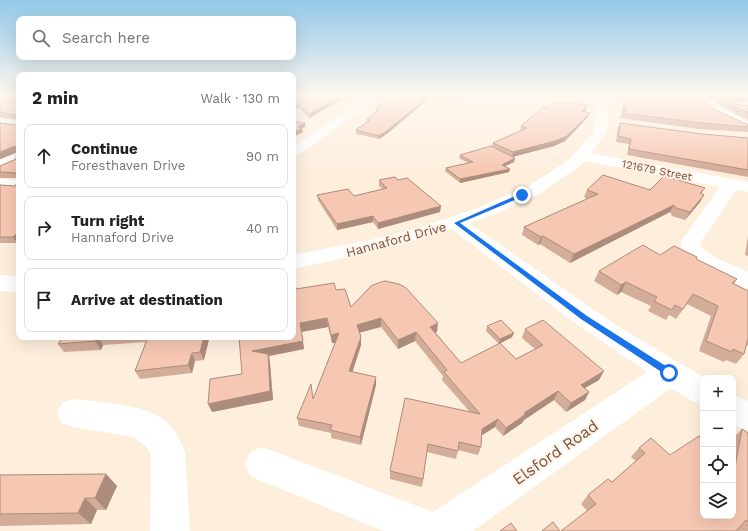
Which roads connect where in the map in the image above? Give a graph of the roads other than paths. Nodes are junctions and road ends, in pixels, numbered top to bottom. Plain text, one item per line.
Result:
1 (339, 121) edge
2 (609, 121) edge
3 (736, 121) edge
4 (0, 122) edge
5 (16, 124) edge
6 (748, 127) edge
7 (296, 150) edge
8 (0, 152) edge
9 (16, 155) edge
10 (583, 156) junction
11 (16, 158) edge
12 (0, 166) edge
13 (0, 184) edge
14 (16, 184) edge
15 (739, 185) edge
16 (456, 223) junction
17 (296, 262) edge
18 (748, 280) edge
19 (0, 283) edge
20 (16, 284) edge
21 (669, 373) junction
22 (700, 390) edge
23 (736, 411) edge
24 (73, 413) dead end
25 (748, 417) edge
26 (262, 464) dead end
27 (170, 531) edge
28 (431, 531) edge
29 (440, 531) edge

1 - 7 street
2 - 10 street, Hannaford Drive
3 - 6 street
4 - 5 street
8 - 9 street
10 - 15 street, 121679 Street
10 - 16 street, Hannaford Drive
11 - 12 street
13 - 14 street
15 - 18 street, 121679 Street
16 - 17 street, Hannaford Drive
16 - 21 street
19 - 20 street
21 - 22 street
21 - 29 street, Elsford Road
23 - 25 street
24 - 27 street
26 - 28 street

